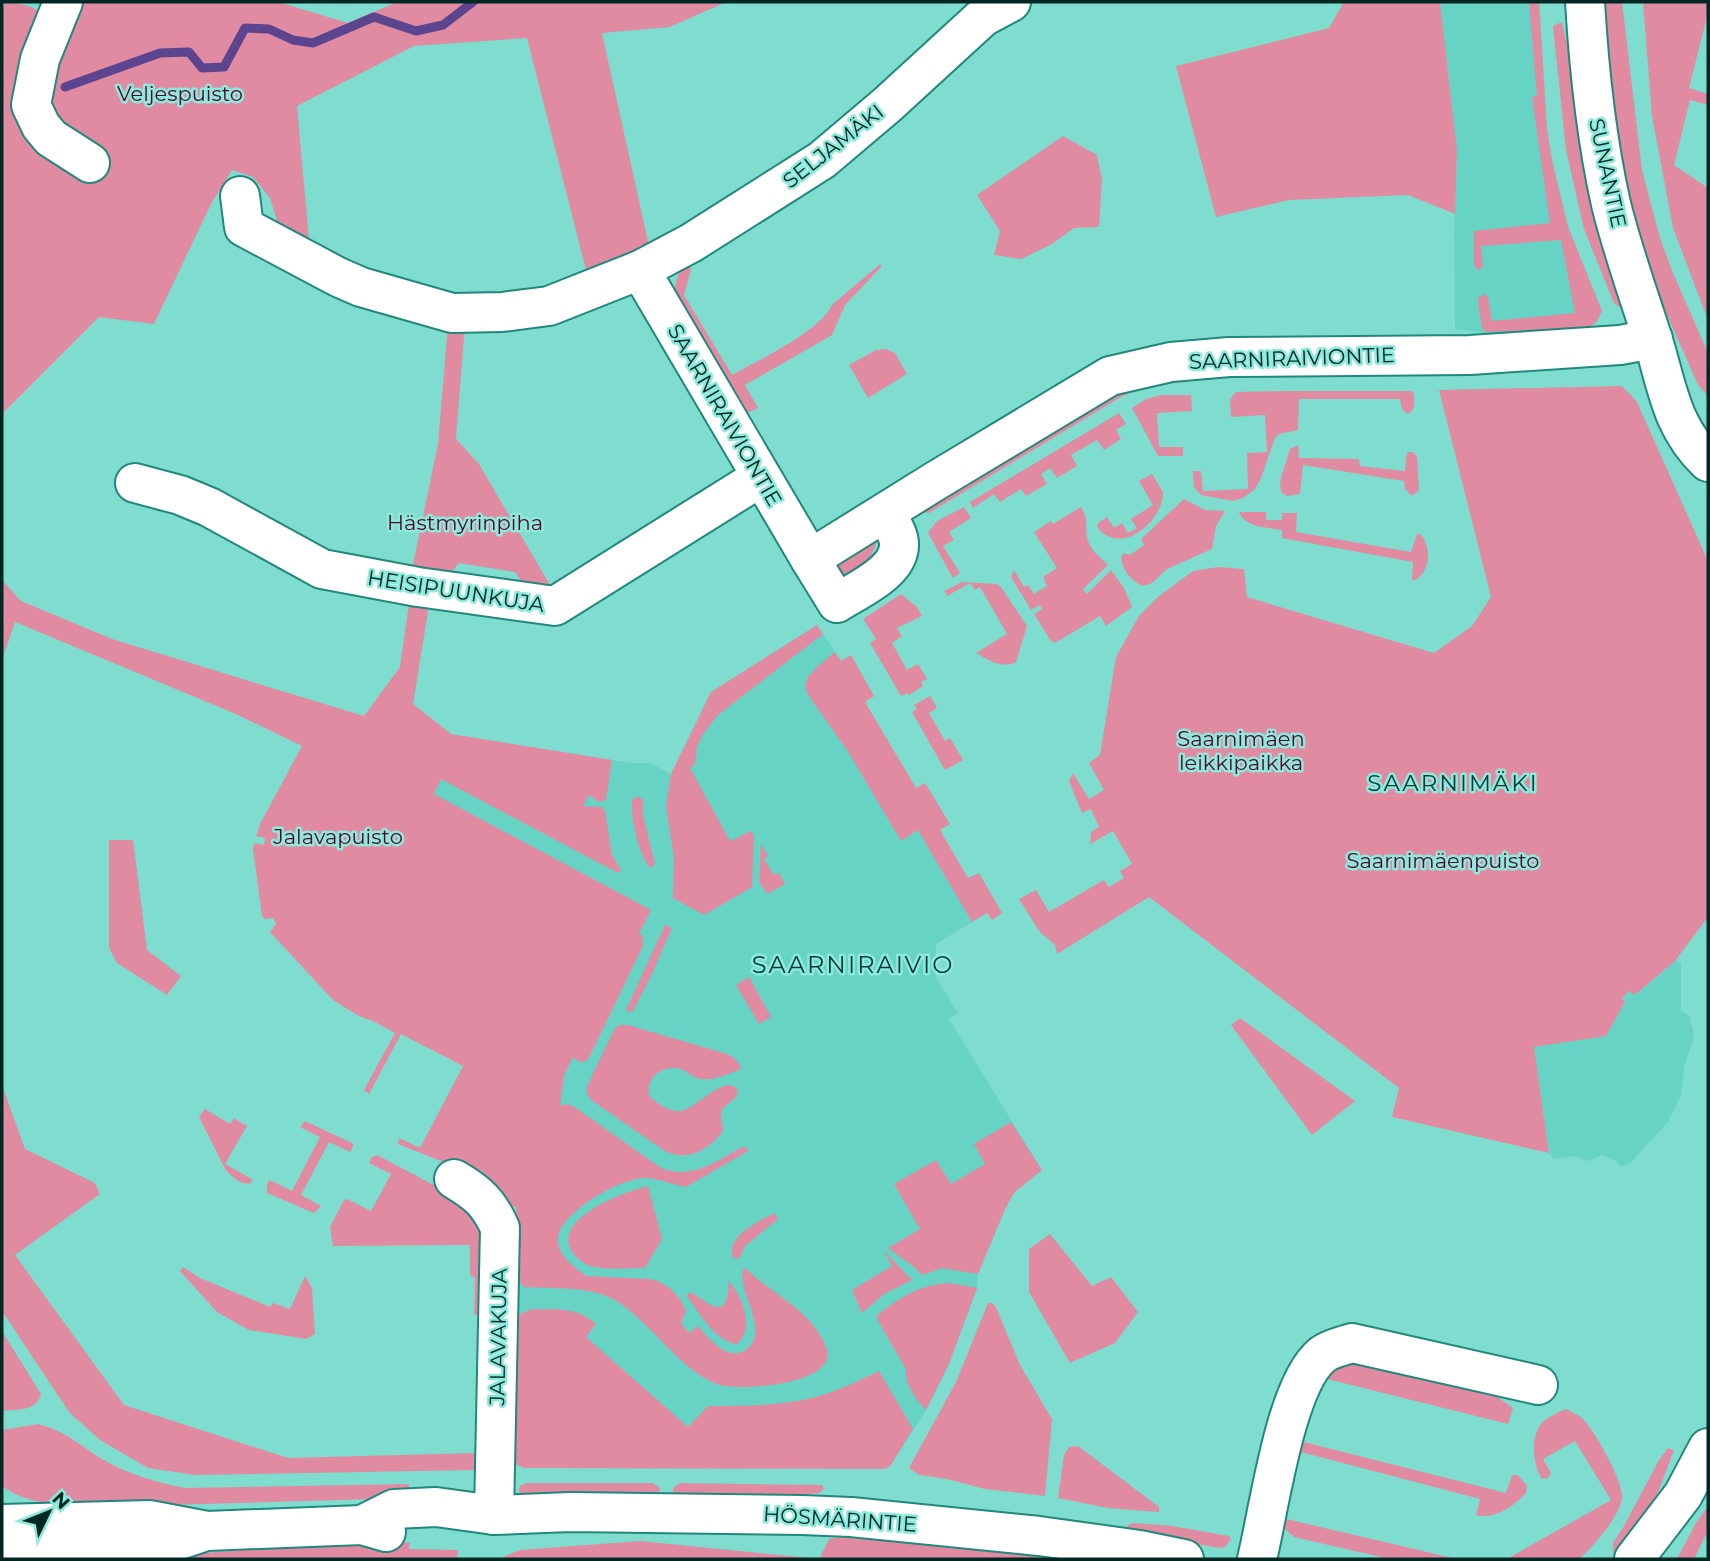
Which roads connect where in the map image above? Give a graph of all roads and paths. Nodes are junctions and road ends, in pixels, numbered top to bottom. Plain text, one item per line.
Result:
1 (63, 2) edge
2 (1011, 2) edge
3 (1585, 2) edge
4 (90, 163) dead end
5 (240, 196) dead end
6 (640, 270) junction
7 (1653, 339) junction
8 (1708, 421) edge
9 (1708, 462) edge
10 (761, 477) junction
11 (135, 483) dead end
12 (885, 513) junction
13 (810, 559) junction
14 (454, 1179) dead end
15 (1538, 1385) dead end
16 (1708, 1448) edge
17 (1684, 1495) junction
18 (494, 1515) junction
19 (2, 1524) edge
20 (207, 1531) junction
21 (2, 1557) edge
22 (1184, 1559) edge
23 (1257, 1559) edge
24 (1634, 1559) edge
25 (1664, 1559) edge

1 - 4 street
2 - 6 street, SELJAMÄKI
3 - 7 street, SUNANTIE
5 - 6 street, SELJAMÄKI
6 - 10 street, SAARNIRAIVIONTIE
7 - 8 street, SUNANTIE
7 - 9 street, SUNANTIE
7 - 12 street, SAARNIRAIVIONTIE
10 - 11 street, HEISIPUUNKUJA
10 - 13 street, SAARNIRAIVIONTIE
12 - 13 street, SAARNIRAIVIONTIE
12 - 13 street, SAARNIRAIVIONTIE
14 - 18 street, JALAVAKUJA
15 - 23 street
16 - 17 street
17 - 24 street
17 - 25 street
18 - 20 street, HÖSMÄRINTIE
18 - 22 street, HÖSMÄRINTIE
19 - 20 street, HÖSMÄRINTIE
20 - 21 street, HÖSMÄRINTIE

